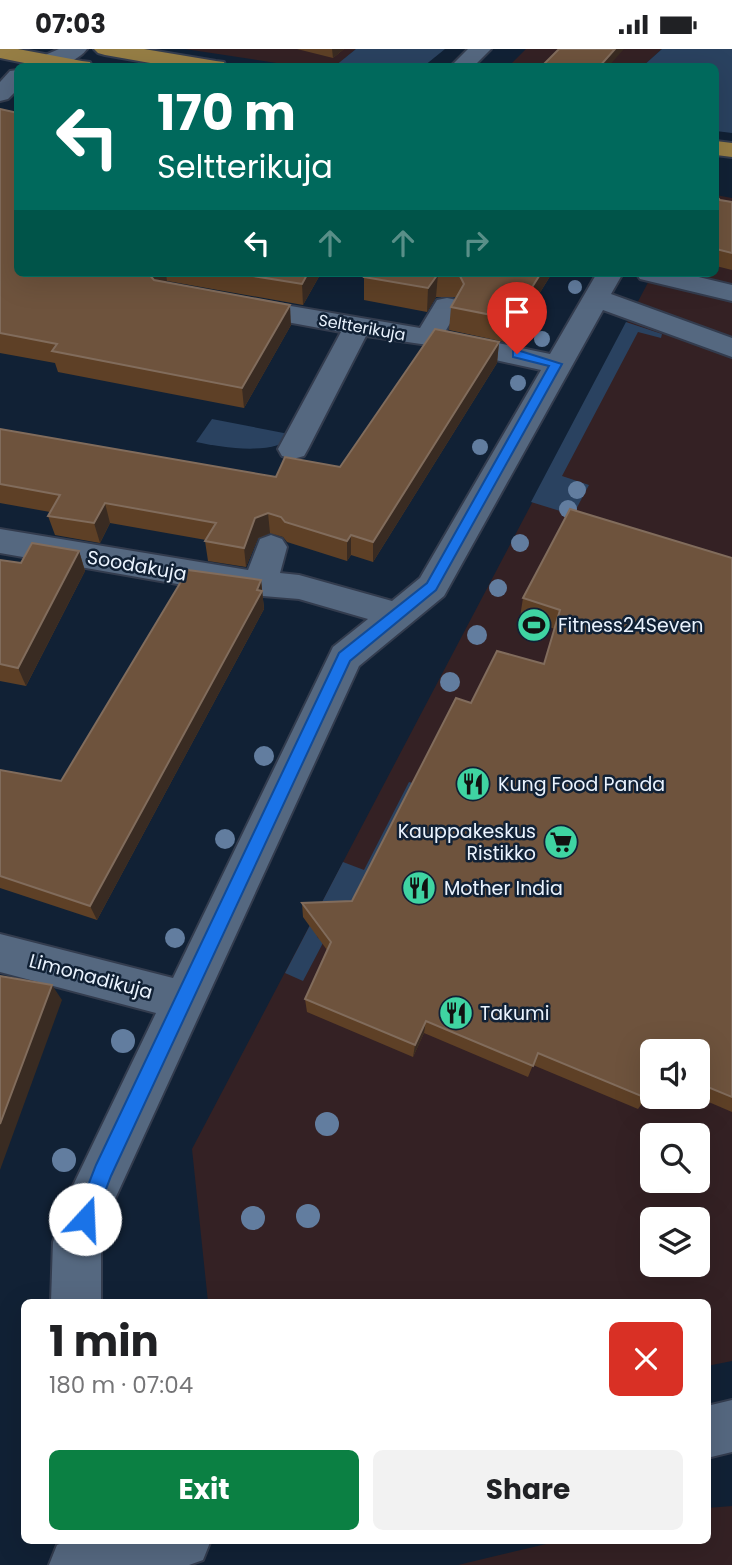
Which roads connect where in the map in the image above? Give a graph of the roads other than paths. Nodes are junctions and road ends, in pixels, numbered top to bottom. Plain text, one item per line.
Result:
1 (76, 49) edge
2 (105, 49) edge
3 (480, 49) edge
4 (0, 52) edge
5 (39, 63) edge
6 (45, 63) edge
7 (191, 63) edge
8 (464, 63) edge
9 (14, 80) edge
10 (0, 94) edge
11 (666, 277) edge
12 (603, 286) edge
13 (732, 293) edge
14 (216, 301) edge
15 (447, 306) edge
16 (357, 327) junction
17 (428, 337) junction
18 (732, 348) edge
19 (556, 364) junction
20 (292, 449) dead end
21 (0, 541) edge
22 (271, 547) edge
23 (261, 583) junction
24 (397, 615) junction
25 (0, 953) edge
26 (182, 1001) junction
27 (76, 1299) edge
28 (732, 1426) edge
29 (711, 1431) edge
30 (76, 1544) edge
31 (166, 1544) edge
32 (77, 1565) edge

1 - 6 street
2 - 7 main road
3 - 8 street
4 - 5 main road
9 - 10 street
11 - 13 street
12 - 18 street
12 - 19 street
14 - 16 street, Seltterikuja
15 - 17 street
16 - 17 street, Seltterikuja
16 - 20 street
17 - 19 street, Seltterikuja
19 - 24 street
21 - 23 street, Soodakuja
22 - 23 street
23 - 24 street, Soodakuja
24 - 26 street
25 - 26 street, Limonadikuja
26 - 27 street
28 - 29 street
30 - 32 street
31 - 32 street

